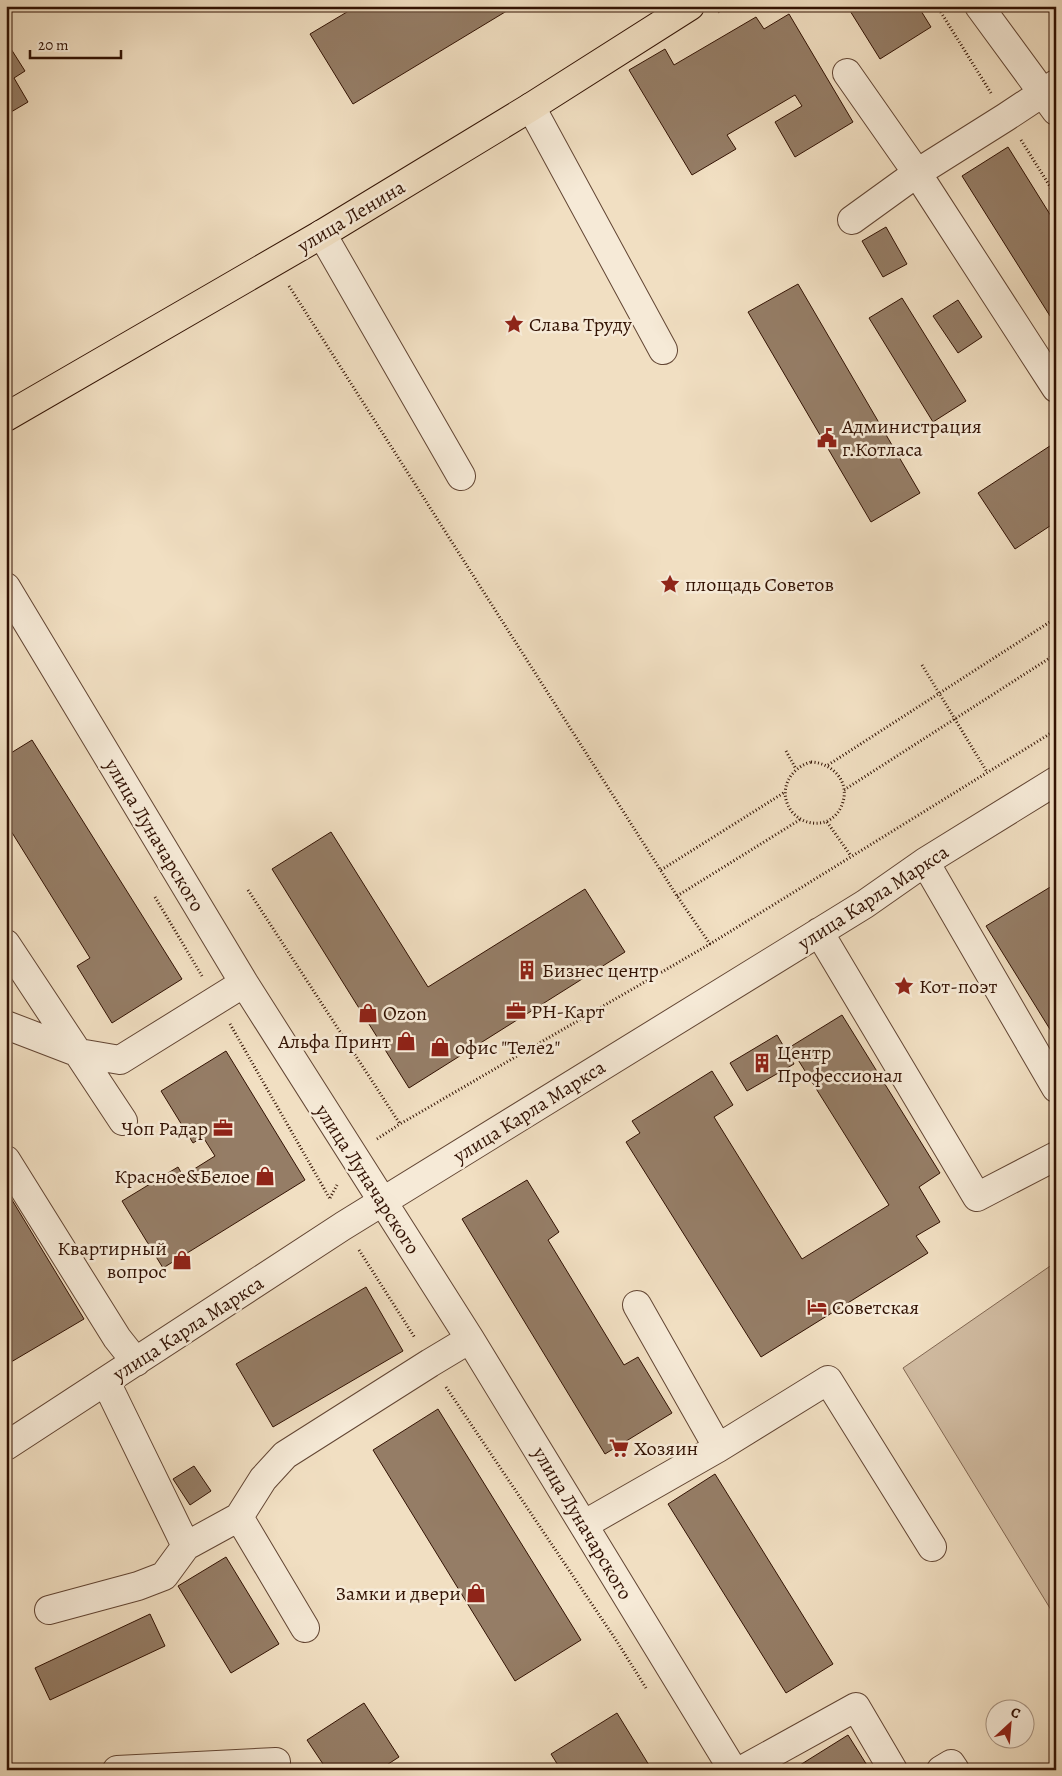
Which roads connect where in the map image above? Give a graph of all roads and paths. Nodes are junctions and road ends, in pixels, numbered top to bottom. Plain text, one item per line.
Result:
1 (690, 6) edge
2 (978, 6) edge
3 (847, 73) dead end
4 (1052, 96) edge
5 (531, 107) junction
6 (917, 173) junction
7 (852, 220) dead end
8 (322, 234) junction
9 (288, 283) dead end
10 (663, 350) dead end
11 (1056, 388) edge
12 (6, 418) edge
13 (461, 476) dead end
14 (6, 588) edge
15 (1056, 618) edge
16 (1056, 654) edge
17 (922, 665) dead end
18 (939, 693) junction
19 (954, 719) junction
20 (1056, 730) edge
21 (786, 751) dead end
22 (828, 765) junction
23 (796, 769) junction
24 (987, 772) junction
25 (1056, 781) edge
26 (844, 790) junction
27 (785, 792) junction
28 (801, 819) junction
29 (828, 822) junction
30 (851, 856) junction
31 (925, 862) junction
32 (661, 870) junction
33 (248, 890) dead end
34 (677, 896) junction
35 (819, 932) junction
36 (6, 944) edge
37 (710, 944) junction
38 (244, 983) junction
39 (6, 1025) edge
40 (79, 1052) junction
41 (1056, 1088) edge
42 (123, 1121) dead end
43 (400, 1124) junction
44 (352, 1155) junction
45 (1056, 1156) edge
46 (6, 1160) edge
47 (330, 1199) dead end
48 (383, 1202) junction
49 (637, 1304) dead end
50 (470, 1339) junction
51 (136, 1362) junction
52 (106, 1382) junction
53 (6, 1446) edge
54 (718, 1448) junction
55 (239, 1517) junction
56 (584, 1524) junction
57 (186, 1546) junction
58 (932, 1547) dead end
59 (49, 1610) dead end
60 (305, 1628) dead end
61 (276, 1762) dead end
62 (117, 1770) edge
63 (733, 1770) edge
64 (742, 1770) edge
65 (893, 1770) edge
66 (941, 1770) edge
67 (955, 1770) edge

1 - 5 main road, улица Ленина
2 - 4 street
3 - 6 street
4 - 6 street
5 - 8 main road, улица Ленина
5 - 10 street
6 - 7 street
6 - 11 street
8 - 12 main road, улица Ленина
8 - 13 street
9 - 32 path
14 - 38 street, улица Луначарского
15 - 18 path
16 - 19 path
17 - 18 path
18 - 19 path
18 - 22 path
19 - 24 path
19 - 26 path
20 - 24 path
21 - 23 path
22 - 23 path
22 - 26 path
23 - 27 path
24 - 30 path
25 - 31 street, улица Карла Маркса
26 - 29 path
27 - 28 path
27 - 32 path
28 - 29 path
28 - 34 path
29 - 30 path
30 - 37 path
31 - 35 street, улица Карла Маркса
31 - 41 street
32 - 34 path
33 - 43 path
34 - 37 path
35 - 45 street
35 - 48 street, улица Карла Маркса
36 - 40 street
37 - 43 path
38 - 40 street
38 - 44 street, улица Луначарского
39 - 40 street
40 - 42 street
43 - 44 path
44 - 47 path
44 - 48 street, улица Луначарского
46 - 51 street
48 - 50 street, улица Луначарского
48 - 51 street, улица Карла Маркса
49 - 54 street
50 - 55 street
50 - 56 street, улица Луначарского
51 - 52 street, улица Карла Маркса
52 - 53 street, улица Карла Маркса
52 - 57 street
54 - 56 street
54 - 58 street
55 - 57 street
55 - 60 street
56 - 63 street, улица Луначарского
57 - 59 street
61 - 62 street
64 - 65 street
66 - 67 street

